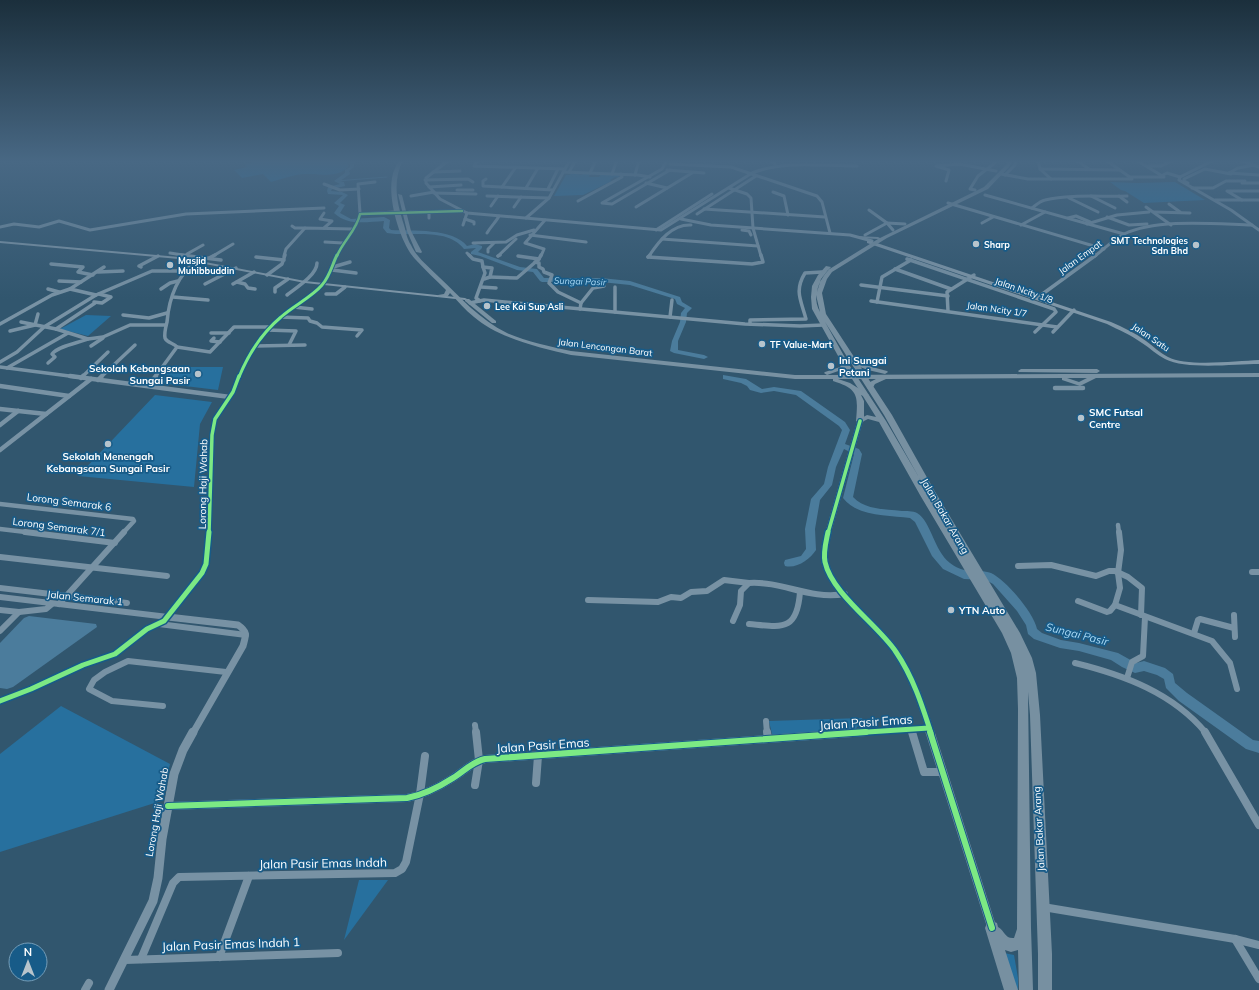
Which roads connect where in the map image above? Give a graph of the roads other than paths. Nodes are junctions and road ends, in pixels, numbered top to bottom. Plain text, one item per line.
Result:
1 (360, 206) edge
2 (400, 206) edge
3 (402, 206) edge
4 (453, 206) edge
5 (540, 206) edge
6 (693, 206) edge
7 (699, 206) edge
8 (708, 206) edge
9 (751, 206) edge
10 (786, 206) edge
11 (823, 206) edge
12 (941, 206) edge
13 (950, 206) edge
14 (961, 206) edge
15 (1025, 206) edge
16 (1086, 206) edge
17 (1111, 206) edge
18 (1172, 206) edge
19 (1225, 206) edge
20 (1146, 207) dead end
21 (324, 208) dead end
22 (1032, 208) joint
23 (1115, 208) dead end
24 (704, 209) junction
25 (869, 210) dead end
26 (462, 211) junction
27 (395, 212) dead end
28 (409, 212) dead end
29 (429, 212) junction
30 (1045, 212) junction
31 (1098, 212) dead end
32 (1149, 212) dead end
33 (1154, 212) junction
34 (1181, 212) junction
35 (324, 213) dead end
36 (360, 213) junction
37 (467, 213) junction
38 (752, 213) junction
39 (1190, 213) dead end
40 (696, 214) dead end
41 (788, 215) junction
42 (500, 216) junction
43 (825, 217) junction
44 (993, 217) junction
45 (1108, 217) junction
46 (429, 218) dead end
47 (526, 218) junction
48 (1067, 218) junction
49 (465, 219) junction
50 (681, 219) junction
51 (545, 220) junction
52 (1091, 222) junction
53 (1167, 222) junction
54 (1202, 222) dead end
55 (887, 223) junction
56 (982, 223) dead end
57 (342, 224) dead end
58 (474, 224) dead end
59 (905, 224) junction
60 (1087, 224) junction
61 (463, 225) dead end
62 (1021, 225) junction
63 (1171, 225) junction
64 (1252, 225) junction
65 (292, 226) dead end
66 (0, 227) edge
67 (710, 227) junction
68 (305, 228) junction
69 (324, 228) junction
70 (337, 228) junction
71 (753, 228) junction
72 (353, 229) junction
73 (534, 230) junction
74 (656, 230) junction
75 (893, 230) junction
76 (1259, 230) edge
77 (487, 233) dead end
78 (830, 233) junction
79 (407, 234) junction
80 (520, 234) junction
81 (1124, 234) junction
82 (530, 235) junction
83 (750, 235) dead end
84 (865, 235) dead end
85 (857, 237) junction
86 (662, 239) junction
87 (0, 242) edge
88 (325, 242) dead end
89 (586, 242) dead end
90 (343, 243) junction
91 (473, 243) dead end
92 (494, 243) junction
93 (876, 243) junction
94 (233, 244) dead end
95 (203, 245) dead end
96 (758, 246) junction
97 (862, 246) junction
98 (1104, 249) junction
99 (488, 252) dead end
100 (170, 253) dead end
101 (468, 253) dead end
102 (187, 254) junction
103 (158, 256) junction
104 (498, 256) dead end
105 (518, 256) dead end
106 (256, 257) dead end
107 (179, 258) junction
108 (209, 258) junction
109 (221, 260) dead end
110 (284, 260) junction
111 (526, 260) dead end
112 (196, 261) junction
113 (537, 261) junction
114 (350, 262) dead end
115 (317, 263) dead end
116 (51, 264) dead end
117 (141, 267) dead end
118 (483, 267) junction
119 (104, 268) dead end
120 (236, 268) junction
121 (333, 269) junction
122 (895, 269) junction
123 (123, 271) dead end
124 (184, 271) junction
125 (254, 272) junction
126 (822, 272) junction
127 (356, 273) dead end
128 (95, 274) junction
129 (267, 275) junction
130 (490, 277) junction
131 (971, 277) junction
132 (129, 278) dead end
133 (288, 279) junction
134 (484, 279) junction
135 (59, 281) dead end
136 (178, 281) junction
137 (81, 282) junction
138 (125, 282) junction
139 (237, 282) junction
140 (305, 282) junction
141 (205, 284) dead end
142 (233, 284) dead end
143 (322, 285) junction
144 (861, 285) dead end
145 (604, 286) dead end
146 (345, 287) junction
147 (481, 287) junction
148 (615, 287) dead end
149 (496, 288) dead end
150 (880, 288) junction
151 (48, 289) dead end
152 (70, 289) junction
153 (161, 289) dead end
154 (255, 289) dead end
155 (449, 290) junction
156 (951, 290) junction
157 (58, 292) junction
158 (275, 292) dead end
159 (98, 294) junction
160 (326, 294) dead end
161 (287, 295) dead end
162 (440, 296) junction
163 (948, 296) junction
164 (173, 297) junction
165 (457, 298) junction
166 (1037, 298) junction
167 (208, 300) dead end
168 (672, 300) dead end
169 (87, 301) junction
170 (468, 301) junction
171 (480, 301) junction
172 (871, 301) dead end
173 (877, 302) junction
174 (95, 303) junction
175 (581, 303) junction
176 (294, 307) junction
177 (312, 308) dead end
178 (580, 309) junction
179 (1074, 310) junction
180 (948, 311) junction
181 (615, 312) junction
182 (167, 313) junction
183 (38, 314) dead end
184 (123, 314) dead end
185 (280, 316) junction
186 (670, 317) junction
187 (21, 322) dead end
188 (750, 322) junction
189 (0, 324) edge
190 (822, 324) junction
191 (1044, 324) junction
192 (35, 325) junction
193 (166, 325) junction
194 (44, 327) junction
195 (1057, 327) junction
196 (56, 328) junction
197 (268, 329) junction
198 (10, 331) dead end
199 (1035, 332) dead end
200 (1052, 332) dead end
201 (68, 333) junction
202 (211, 333) dead end
203 (229, 333) junction
204 (105, 336) junction
205 (357, 336) dead end
206 (214, 338) dead end
207 (88, 339) junction
208 (220, 342) junction
209 (136, 345) dead end
210 (289, 345) junction
211 (305, 345) dead end
212 (91, 346) dead end
213 (256, 346) junction
214 (177, 347) junction
215 (108, 352) dead end
216 (0, 362) edge
217 (1259, 362) edge
218 (48, 363) dead end
219 (845, 363) junction
220 (854, 363) junction
221 (0, 367) edge
222 (7, 368) junction
223 (1005, 371) junction
224 (1259, 372) edge
225 (827, 373) junction
226 (1147, 373) junction
227 (886, 374) junction
228 (857, 375) junction
229 (1259, 375) edge
230 (1054, 376) junction
231 (1074, 376) junction
232 (1098, 376) junction
233 (804, 377) junction
234 (81, 378) junction
235 (91, 379) junction
236 (98, 380) junction
237 (1080, 384) junction
238 (149, 385) junction
239 (0, 386) edge
240 (853, 386) junction
241 (870, 388) junction
242 (1055, 388) dead end
243 (69, 396) junction
244 (866, 396) junction
245 (230, 397) junction
246 (872, 406) junction
247 (0, 409) edge
248 (18, 411) junction
249 (46, 414) junction
250 (860, 421) junction
251 (882, 421) junction
252 (0, 425) edge
253 (0, 450) edge
254 (0, 504) edge
255 (1118, 525) dead end
256 (0, 529) edge
257 (115, 543) junction
258 (0, 558) edge
259 (1018, 566) dead end
260 (93, 568) junction
261 (972, 568) junction
262 (1252, 572) dead end
263 (1259, 572) edge
264 (1118, 573) junction
265 (167, 576) dead end
266 (749, 584) junction
267 (983, 586) junction
268 (0, 588) edge
269 (800, 592) junction
270 (845, 594) junction
271 (66, 596) junction
272 (0, 597) edge
273 (588, 600) dead end
274 (1078, 602) dead end
275 (127, 603) dead end
276 (56, 604) junction
277 (1115, 604) junction
278 (0, 610) edge
279 (19, 612) junction
280 (1234, 615) dead end
281 (1143, 616) junction
282 (168, 617) junction
283 (733, 621) dead end
284 (158, 624) junction
285 (749, 624) dead end
286 (1234, 628) junction
287 (0, 631) edge
288 (1194, 634) junction
289 (246, 635) junction
290 (1234, 637) dead end
291 (112, 655) junction
292 (119, 663) junction
293 (1075, 663) dead end
294 (226, 672) junction
295 (1127, 678) junction
296 (1237, 689) dead end
297 (0, 701) edge
298 (163, 706) dead end
299 (766, 721) dead end
300 (474, 725) dead end
301 (929, 728) junction
302 (911, 729) junction
303 (768, 739) junction
304 (425, 756) dead end
305 (538, 756) junction
306 (479, 760) junction
307 (943, 772) junction
308 (536, 783) dead end
309 (475, 785) dead end
310 (420, 794) junction
311 (168, 806) junction
312 (1259, 825) edge
313 (249, 876) junction
314 (1043, 907) junction
315 (992, 928) junction
316 (1024, 928) junction
317 (1235, 939) junction
318 (1259, 945) edge
319 (338, 953) dead end
320 (219, 957) junction
321 (141, 959) junction
322 (125, 960) junction
323 (1259, 979) edge
324 (109, 990) edge
325 (1011, 990) edge
326 (1026, 990) edge
327 (1045, 990) edge

1 - 36 street
2 - 79 highway, Jalan Lencongan Barat
3 - 79 highway, Jalan Lencongan Barat
4 - 26 street
5 - 47 street
6 - 74 street
7 - 50 street
8 - 24 street
9 - 38 street
10 - 41 street
11 - 43 street
12 - 59 main road, Jalan Bakar Arang
13 - 93 main road, Jalan Bakar Arang
14 - 44 street
15 - 22 street
16 - 31 street
17 - 23 street
18 - 34 street
19 - 64 street
20 - 33 street
21 - 66 street
22 - 30 street
24 - 38 street
24 - 40 street
25 - 55 street
26 - 29 street
26 - 37 street
27 - 36 street
28 - 29 street
29 - 46 street
30 - 48 street
30 - 62 street
32 - 45 street
33 - 34 street
33 - 53 street
34 - 39 street
35 - 69 street
36 - 72 street, Lorong Haji Wahab
37 - 42 street
37 - 49 street
38 - 41 street
38 - 71 street
41 - 43 street
42 - 47 street
42 - 77 street
43 - 78 street
44 - 56 street
44 - 62 street
45 - 52 street
45 - 53 street
47 - 51 street
48 - 52 street
48 - 60 street
49 - 58 street
49 - 61 street
50 - 67 street
50 - 74 street
51 - 73 street
51 - 74 street
52 - 60 street
53 - 54 street
53 - 63 street
55 - 59 street
55 - 75 street
55 - 84 street
57 - 70 street
59 - 75 main road, Jalan Bakar Arang
60 - 81 street
62 - 98 street
63 - 64 street, Jalan Empat
63 - 81 street, Jalan Empat
64 - 76 street
65 - 68 street
67 - 71 street
67 - 83 street
67 - 86 street
68 - 69 street
68 - 110 street
69 - 70 street
70 - 72 street
71 - 78 street
71 - 96 street
72 - 90 street, Lorong Haji Wahab
73 - 80 street
73 - 82 street
75 - 93 main road, Jalan Bakar Arang
78 - 85 street
79 - 155 highway, Jalan Lencongan Barat
79 - 170 highway, Jalan Lencongan Barat
80 - 92 street
80 - 104 street
81 - 98 street, Jalan Empat
82 - 89 street
82 - 113 street
85 - 93 main road
85 - 93 street
85 - 97 main road
86 - 96 street
86 - 96 street
87 - 103 main road
88 - 90 street
90 - 121 street, Lorong Haji Wahab
91 - 92 street
92 - 99 street
93 - 97 main road, Jalan Bakar Arang
93 - 131 main road, Jalan Satu
93 - 220 main road, Jalan Bakar Arang
94 - 108 street
95 - 102 street
97 - 126 main road, Jalan Bakar Arang
98 - 166 street, Jalan Empat
100 - 102 street
101 - 118 street
102 - 107 street
102 - 108 street
103 - 107 main road
103 - 117 street
105 - 113 street
106 - 110 street
107 - 112 main road
108 - 109 street
110 - 129 street
111 - 113 street
112 - 120 main road
112 - 124 street
113 - 130 street
113 - 175 street
114 - 121 street
115 - 140 street
116 - 128 street
118 - 130 street
118 - 134 street
119 - 128 street
120 - 125 main road
120 - 141 street
121 - 127 street
121 - 143 street, Lorong Haji Wahab
122 - 131 street
122 - 150 street
122 - 156 street
123 - 128 street
124 - 136 street
124 - 138 street
125 - 129 main road
125 - 139 street
126 - 188 street
126 - 190 main road, Jalan Bakar Arang
128 - 137 street
129 - 133 main road
130 - 134 street
131 - 156 street
131 - 166 main road, Jalan Satu
131 - 191 street, Jalan Ncity 1/8
132 - 138 street
133 - 140 main road
133 - 158 street
134 - 147 street
135 - 137 street
136 - 153 street
136 - 164 street
137 - 152 street
138 - 159 street
139 - 142 street
139 - 154 street
140 - 143 main road
140 - 161 street
143 - 146 main road
143 - 176 street, Lorong Haji Wahab
144 - 150 street
145 - 175 street
146 - 160 street
146 - 162 main road
147 - 149 street
147 - 171 street
148 - 181 street
150 - 163 street
150 - 173 street
151 - 157 street
152 - 157 street
152 - 159 street
155 - 162 highway
155 - 165 highway, Jalan Lencongan Barat
156 - 163 street
157 - 189 street
159 - 169 street
159 - 174 street
162 - 165 main road
163 - 180 street
164 - 167 street
164 - 182 street
165 - 170 main road
165 - 233 highway, Jalan Lencongan Barat
166 - 179 main road, Jalan Satu
168 - 186 street
169 - 174 street
169 - 194 street
170 - 171 street
170 - 225 highway, Jalan Lencongan Barat
171 - 178 street
172 - 173 street, Jalan Ncity 1/7
173 - 180 street, Jalan Ncity 1/7
174 - 196 street
175 - 178 street
176 - 177 street
176 - 185 street, Lorong Haji Wahab
178 - 181 street
179 - 195 street
179 - 217 main road, Jalan Satu
180 - 191 street, Jalan Ncity 1/7
181 - 186 street
182 - 184 street
182 - 193 street
183 - 192 street
185 - 197 street, Lorong Haji Wahab
185 - 205 street
186 - 188 street
187 - 192 street
188 - 190 street
190 - 219 main road, Jalan Bakar Arang
191 - 195 street, Jalan Ncity 1/7
191 - 199 street
192 - 194 street
192 - 198 street
193 - 204 street
193 - 214 street
194 - 196 street
194 - 216 street
195 - 200 street
196 - 201 street
197 - 203 street
197 - 210 street
197 - 213 street, Lorong Haji Wahab
201 - 207 street
201 - 222 street
202 - 203 street
203 - 208 street
204 - 207 street
204 - 212 street
206 - 208 street
207 - 218 street
208 - 214 street
209 - 236 street
210 - 211 street
210 - 213 street
213 - 245 street, Lorong Haji Wahab
214 - 238 street
215 - 234 street
219 - 225 highway
219 - 228 main road, Jalan Bakar Arang
220 - 227 highway
220 - 228 main road, Jalan Bakar Arang
221 - 222 street
222 - 234 street
223 - 226 highway
223 - 227 highway
223 - 231 highway
224 - 226 highway
225 - 228 highway, Jalan Lencongan Barat
226 - 231 highway
227 - 228 highway
227 - 230 highway
227 - 241 highway
228 - 233 highway, Jalan Lencongan Barat
228 - 241 main road, Jalan Bakar Arang
228 - 244 main road, Jalan Bakar Arang
229 - 232 highway
230 - 231 highway
230 - 237 highway
231 - 232 highway
231 - 237 street
232 - 237 highway
233 - 240 highway
234 - 235 street
235 - 236 street
235 - 243 street
236 - 238 street
237 - 242 street
238 - 245 street
239 - 243 street
240 - 244 highway
240 - 250 highway
241 - 261 main road, Jalan Bakar Arang
243 - 249 street
244 - 246 main road, Jalan Bakar Arang
245 - 282 street, Lorong Haji Wahab
246 - 250 main road
246 - 251 main road, Jalan Bakar Arang
247 - 248 street
248 - 249 street
248 - 252 street
249 - 253 street
250 - 251 main road
250 - 270 street
251 - 261 main road, Jalan Bakar Arang
254 - 257 street, Lorong Semarak 6
255 - 264 street
256 - 257 street, Lorong Semarak 7/1
257 - 260 street
258 - 260 street
259 - 264 street
260 - 265 street
260 - 271 street
261 - 267 main road, Jalan Bakar Arang
262 - 263 street
264 - 277 street
264 - 281 street
266 - 269 street
266 - 273 street
266 - 283 street
267 - 314 main road, Jalan Bakar Arang
267 - 316 main road, Jalan Bakar Arang
268 - 271 street, Jalan Semarak 1
269 - 270 street
269 - 285 street
270 - 301 street
271 - 275 street, Jalan Semarak 1
271 - 276 street
272 - 276 street, Jalan Semarak 1
274 - 277 street
276 - 279 street
276 - 282 street, Jalan Semarak 1
277 - 281 street
278 - 279 street
279 - 287 street
280 - 286 street
281 - 288 street
281 - 295 street
282 - 284 street, Lorong Haji Wahab
282 - 289 street
284 - 289 street
284 - 291 street, Lorong Haji Wahab
286 - 288 street
286 - 290 street
288 - 296 street
289 - 294 street, Lorong Haji Wahab
291 - 292 street
291 - 297 street, Lorong Haji Wahab
292 - 294 street
292 - 298 street
293 - 295 street
294 - 311 street, Lorong Haji Wahab
295 - 312 street
299 - 303 street
300 - 306 street
301 - 302 street, Jalan Pasir Emas
301 - 307 street
302 - 303 street, Jalan Pasir Emas
302 - 307 street
303 - 305 street, Jalan Pasir Emas
304 - 310 street, Jalan Pasir Emas Indah
305 - 306 street, Jalan Pasir Emas
305 - 308 street
306 - 309 street
306 - 310 street, Jalan Pasir Emas
307 - 315 street
310 - 311 street, Jalan Pasir Emas
310 - 313 street, Jalan Pasir Emas Indah
311 - 322 street, Lorong Haji Wahab
313 - 320 street
313 - 321 street, Jalan Pasir Emas Indah
314 - 317 street
314 - 327 main road, Jalan Bakar Arang
315 - 316 main road
315 - 325 main road
316 - 326 main road, Jalan Bakar Arang
317 - 318 street
317 - 323 street
319 - 320 street, Jalan Pasir Emas Indah 1
320 - 321 street, Jalan Pasir Emas Indah 1
321 - 322 street, Jalan Pasir Emas Indah 1
322 - 324 street, Lorong Haji Wahab

